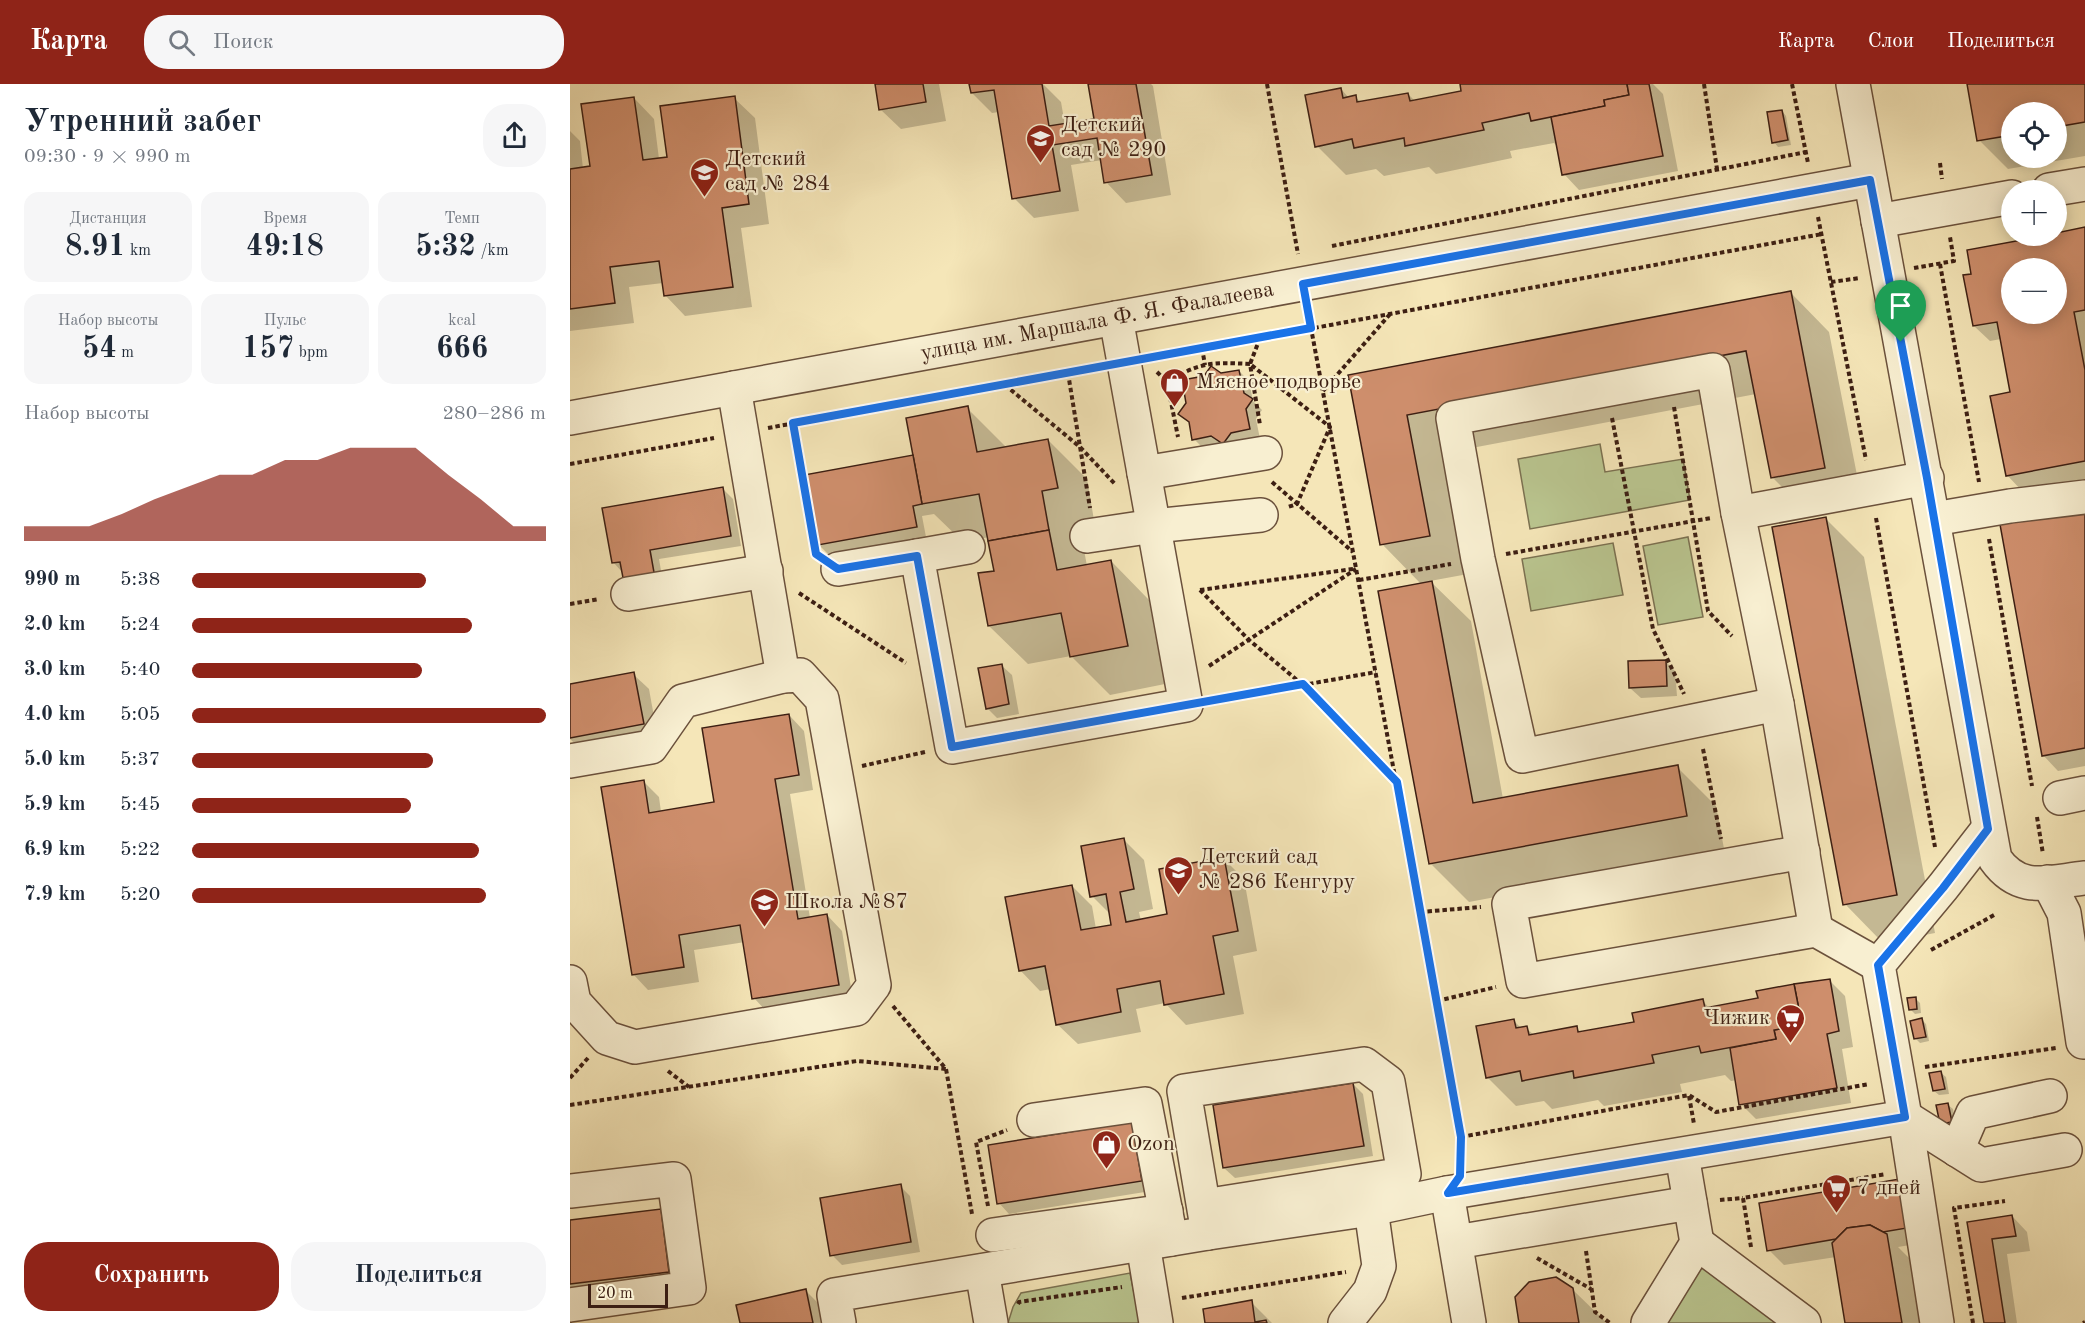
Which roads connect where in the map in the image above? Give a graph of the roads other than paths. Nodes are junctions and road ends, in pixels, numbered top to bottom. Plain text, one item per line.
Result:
1 (1853, 84) edge
2 (1870, 180) junction
3 (2085, 184) edge
4 (2067, 187) edge
5 (2001, 199) edge
6 (1878, 221) junction
7 (1116, 318) junction
8 (734, 388) junction
9 (570, 418) edge
10 (1253, 455) road end
11 (1927, 478) junction
12 (1132, 482) junction
13 (2085, 497) edge
14 (1738, 513) junction
15 (1261, 515) road end
16 (1934, 519) junction
17 (1154, 526) junction
18 (1091, 536) road end
19 (969, 547) dead end
20 (917, 556) junction
21 (838, 569) road end
22 (766, 572) junction
23 (628, 594) dead end
24 (783, 676) junction
25 (1777, 704) junction
26 (570, 761) edge
27 (1988, 829) junction
28 (1803, 852) junction
29 (2085, 878) edge
30 (2048, 882) junction
31 (1816, 930) junction
32 (1878, 965) junction
33 (570, 982) edge
34 (2084, 1042) edge
35 (2050, 1096) dead end
36 (1905, 1117) junction
37 (1034, 1120) road end
38 (1957, 1150) junction
39 (2066, 1150) dead end
40 (1682, 1155) junction
41 (570, 1191) edge
42 (1448, 1193) junction
43 (1690, 1203) junction
44 (1371, 1209) junction
45 (1206, 1220) junction
46 (983, 1230) road end
47 (1160, 1231) junction
48 (1456, 1242) junction
49 (1697, 1243) junction
50 (982, 1271) junction
51 (1145, 1304) edge
52 (570, 1305) edge
53 (1004, 1316) edge
54 (838, 1323) edge
55 (1345, 1323) edge
56 (1469, 1323) edge
57 (1648, 1323) edge
58 (1804, 1323) edge
59 (1937, 1323) edge

1 - 2 street
2 - 6 street
2 - 7 street, улица им. Маршала Ф. Я. Фалалеева
3 - 4 street
5 - 6 street
6 - 11 street
7 - 8 street, улица им. Маршала Ф. Я. Фалалеева
7 - 12 street
8 - 9 street, улица им. Маршала Ф. Я. Фалалеева
8 - 22 street
10 - 12 street
11 - 14 street
11 - 16 street
12 - 17 street
13 - 16 street
14 - 25 street
14 - 25 street
15 - 17 street
16 - 27 street
17 - 18 street
17 - 20 street
19 - 20 street
20 - 21 street
22 - 23 street
22 - 24 street
24 - 26 street
24 - 33 street
25 - 28 street
27 - 30 street
27 - 32 street
28 - 31 street
28 - 31 street
29 - 30 street
30 - 34 street
31 - 32 street
32 - 36 street
35 - 38 street
36 - 38 street
36 - 40 street
36 - 59 street
37 - 47 street
38 - 39 street
40 - 42 street
40 - 43 street
41 - 52 street
42 - 44 street
42 - 48 street
43 - 48 street
43 - 49 street
44 - 45 street
44 - 55 street
45 - 45 street
45 - 47 street
46 - 47 street
47 - 50 street
47 - 51 street
48 - 56 street
49 - 57 street
49 - 58 street
50 - 53 street
50 - 54 street

